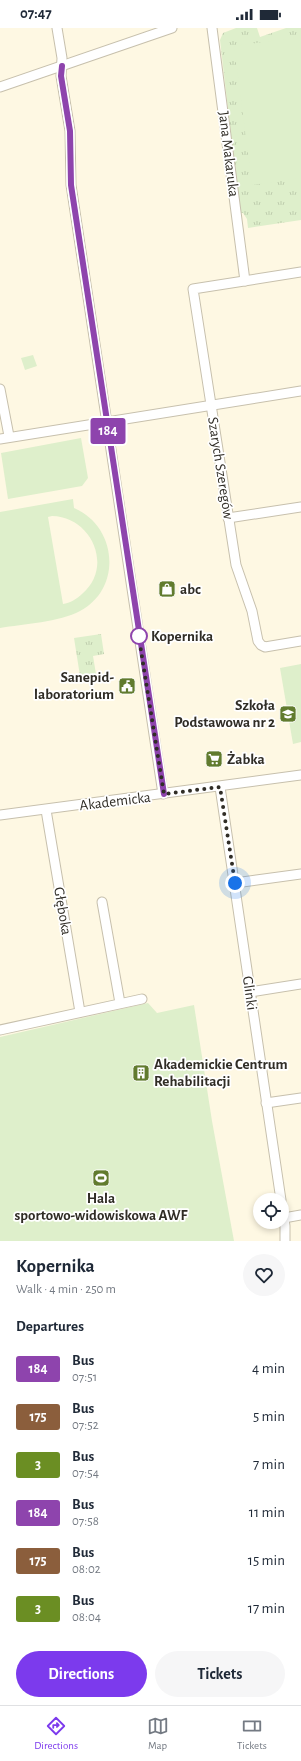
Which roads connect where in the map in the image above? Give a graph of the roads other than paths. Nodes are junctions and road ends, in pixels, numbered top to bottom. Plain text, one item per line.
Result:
1 (57, 28) edge
2 (172, 28) edge
3 (212, 28) edge
4 (62, 66) junction
5 (0, 87) edge
6 (301, 272) edge
7 (245, 281) junction
8 (0, 389) edge
9 (301, 391) edge
10 (211, 405) junction
11 (107, 422) junction
12 (5, 438) edge
13 (301, 507) edge
14 (228, 518) junction
15 (301, 641) edge
16 (301, 775) edge
17 (220, 787) junction
18 (164, 794) junction
19 (46, 810) junction
20 (0, 815) edge
21 (301, 874) edge
22 (235, 883) junction
23 (102, 902) dead end
24 (301, 984) edge
25 (250, 992) junction
26 (142, 999) dead end
27 (120, 1003) junction
28 (80, 1012) junction
29 (0, 1030) edge
30 (301, 1098) edge
31 (266, 1103) junction
32 (280, 1193) edge
33 (301, 1215) edge
34 (289, 1217) edge
35 (284, 1229) edge
36 (285, 1241) edge

1 - 4 street
2 - 4 street
3 - 7 street, Jana Makaruka
4 - 5 street
4 - 11 street
6 - 7 street
7 - 10 street, Szarych Szeregów
8 - 12 street
9 - 10 street
10 - 11 street
10 - 14 street, Szarych Szeregów
11 - 12 street
11 - 18 street
13 - 14 street
14 - 15 street, Szarych Szeregów
16 - 17 street, Akademicka
17 - 18 street, Akademicka
17 - 22 street, Glinki
18 - 19 street, Akademicka
19 - 20 street, Akademicka
19 - 28 street, Głęboka
21 - 22 street
22 - 25 street, Glinki
23 - 27 street
24 - 25 street
25 - 31 street, Glinki
26 - 27 street
27 - 28 street
28 - 29 street
30 - 31 street
31 - 32 street, Glinki
33 - 34 street
35 - 36 street

